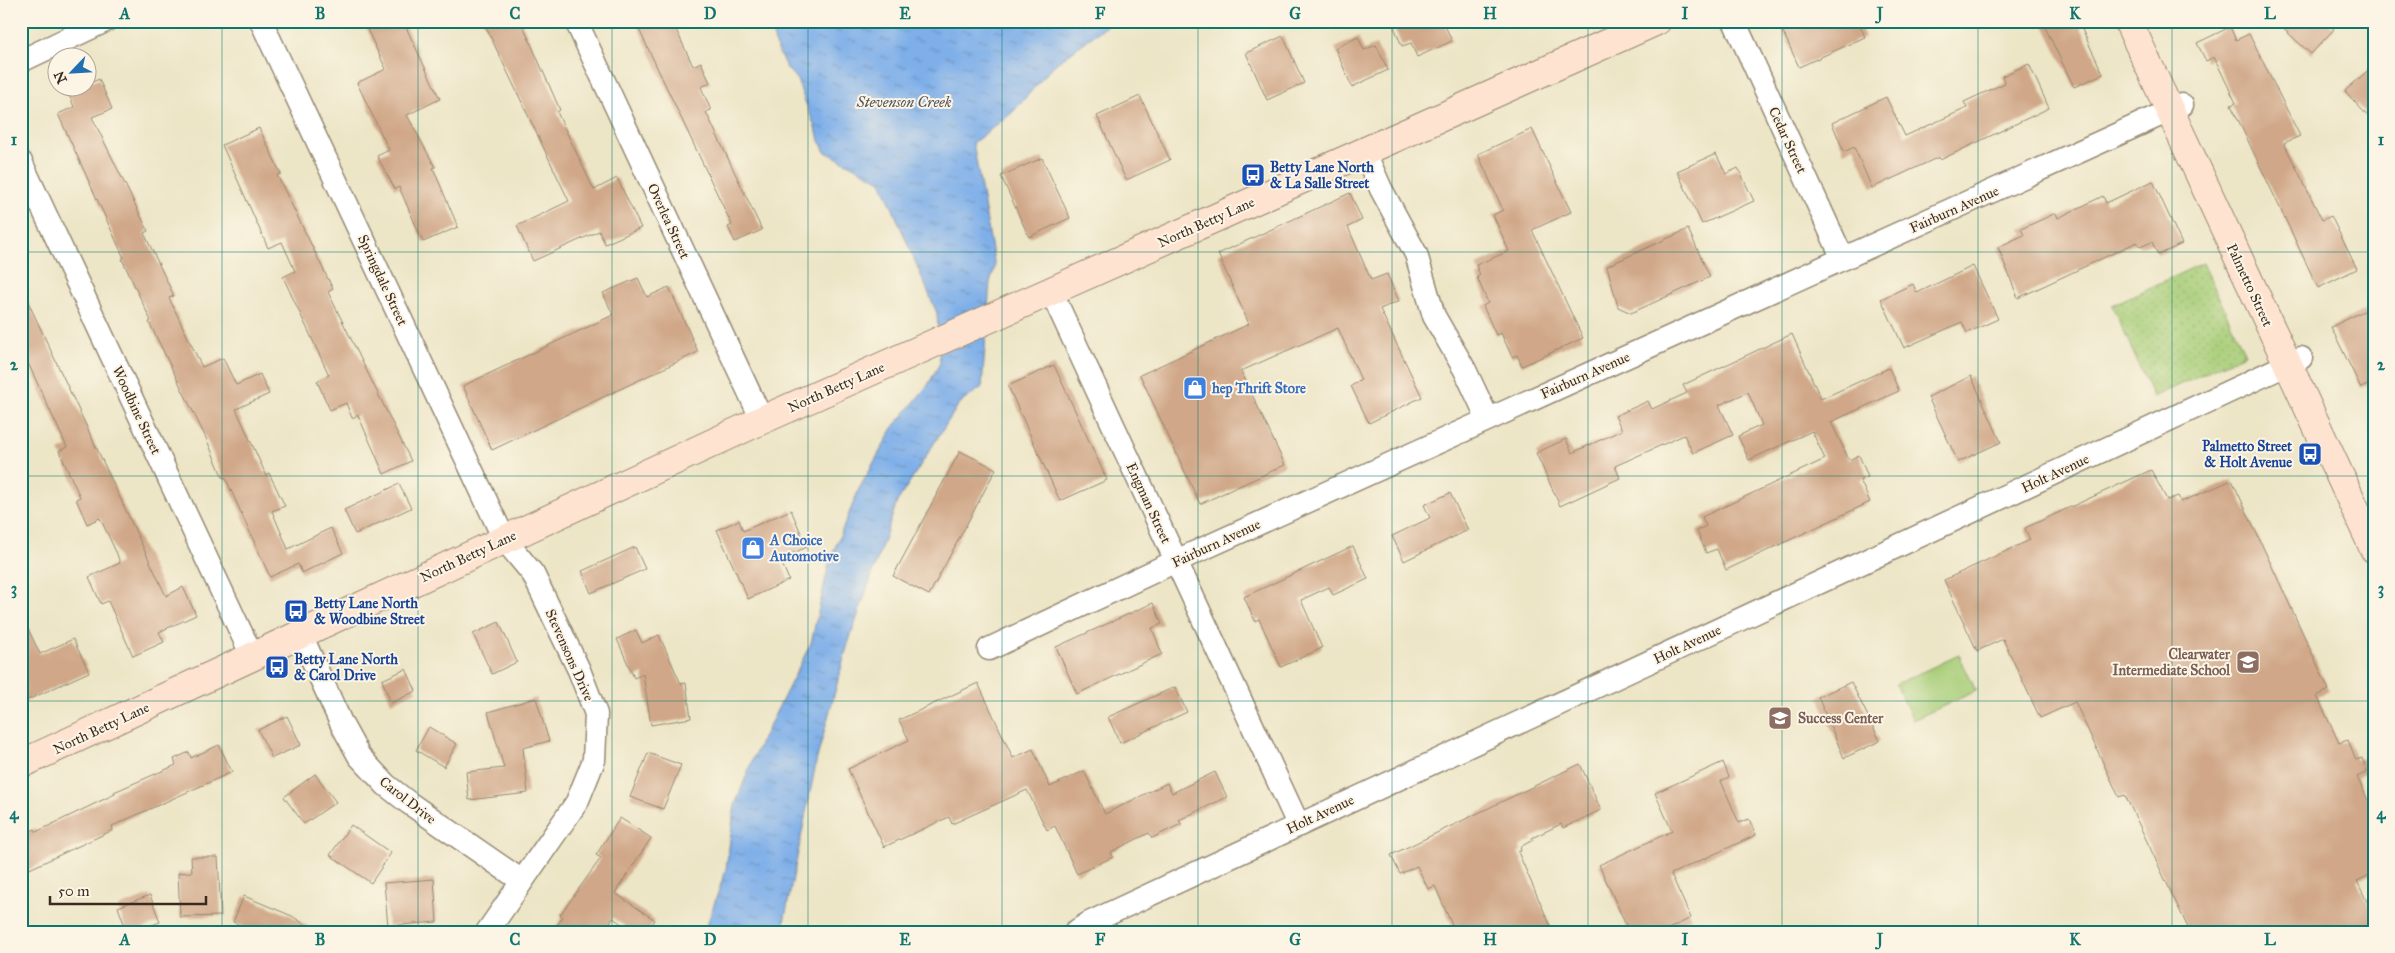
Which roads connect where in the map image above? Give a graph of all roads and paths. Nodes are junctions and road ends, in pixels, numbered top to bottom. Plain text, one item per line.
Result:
1 (105, 21) edge
2 (261, 21) edge
3 (576, 21) edge
4 (1656, 21) edge
5 (1734, 21) edge
6 (2128, 21) edge
7 (2144, 21) edge
8 (21, 61) edge
9 (2176, 108) junction
10 (1365, 153) junction
11 (21, 162) edge
12 (1843, 259) junction
13 (1051, 291) junction
14 (2294, 361) junction
15 (1488, 419) junction
16 (762, 420) junction
17 (2374, 515) edge
18 (504, 540) junction
19 (2374, 549) edge
20 (1176, 561) junction
21 (301, 635) junction
22 (989, 649) dead end
23 (253, 658) junction
24 (21, 764) edge
25 (1298, 824) junction
26 (522, 881) junction
27 (487, 932) edge
28 (1075, 932) edge

1 - 8 street
2 - 18 street, Springdale Street
3 - 16 street, Overlea Street
4 - 10 street, North Betty Lane
5 - 12 street, Cedar Street
6 - 9 street, Palmetto Street
7 - 9 street, Palmetto Street
9 - 12 street, Fairburn Avenue
9 - 14 street, Palmetto Street
10 - 13 street, North Betty Lane
10 - 15 street
11 - 23 street, Woodbine Street
12 - 15 street, Fairburn Avenue
13 - 16 street, North Betty Lane
13 - 20 street, Engman Street
14 - 17 street, Palmetto Street
14 - 19 street, Palmetto Street
14 - 25 street, Holt Avenue
15 - 20 street, Fairburn Avenue
16 - 18 street, North Betty Lane
18 - 21 street, North Betty Lane
18 - 26 street, Stevensons Drive
20 - 22 street, Fairburn Avenue
20 - 25 street, Engman Street
21 - 23 street, North Betty Lane
21 - 26 street, Carol Drive
23 - 24 street, North Betty Lane
25 - 28 street, Holt Avenue
26 - 27 street, Stevensons Drive

